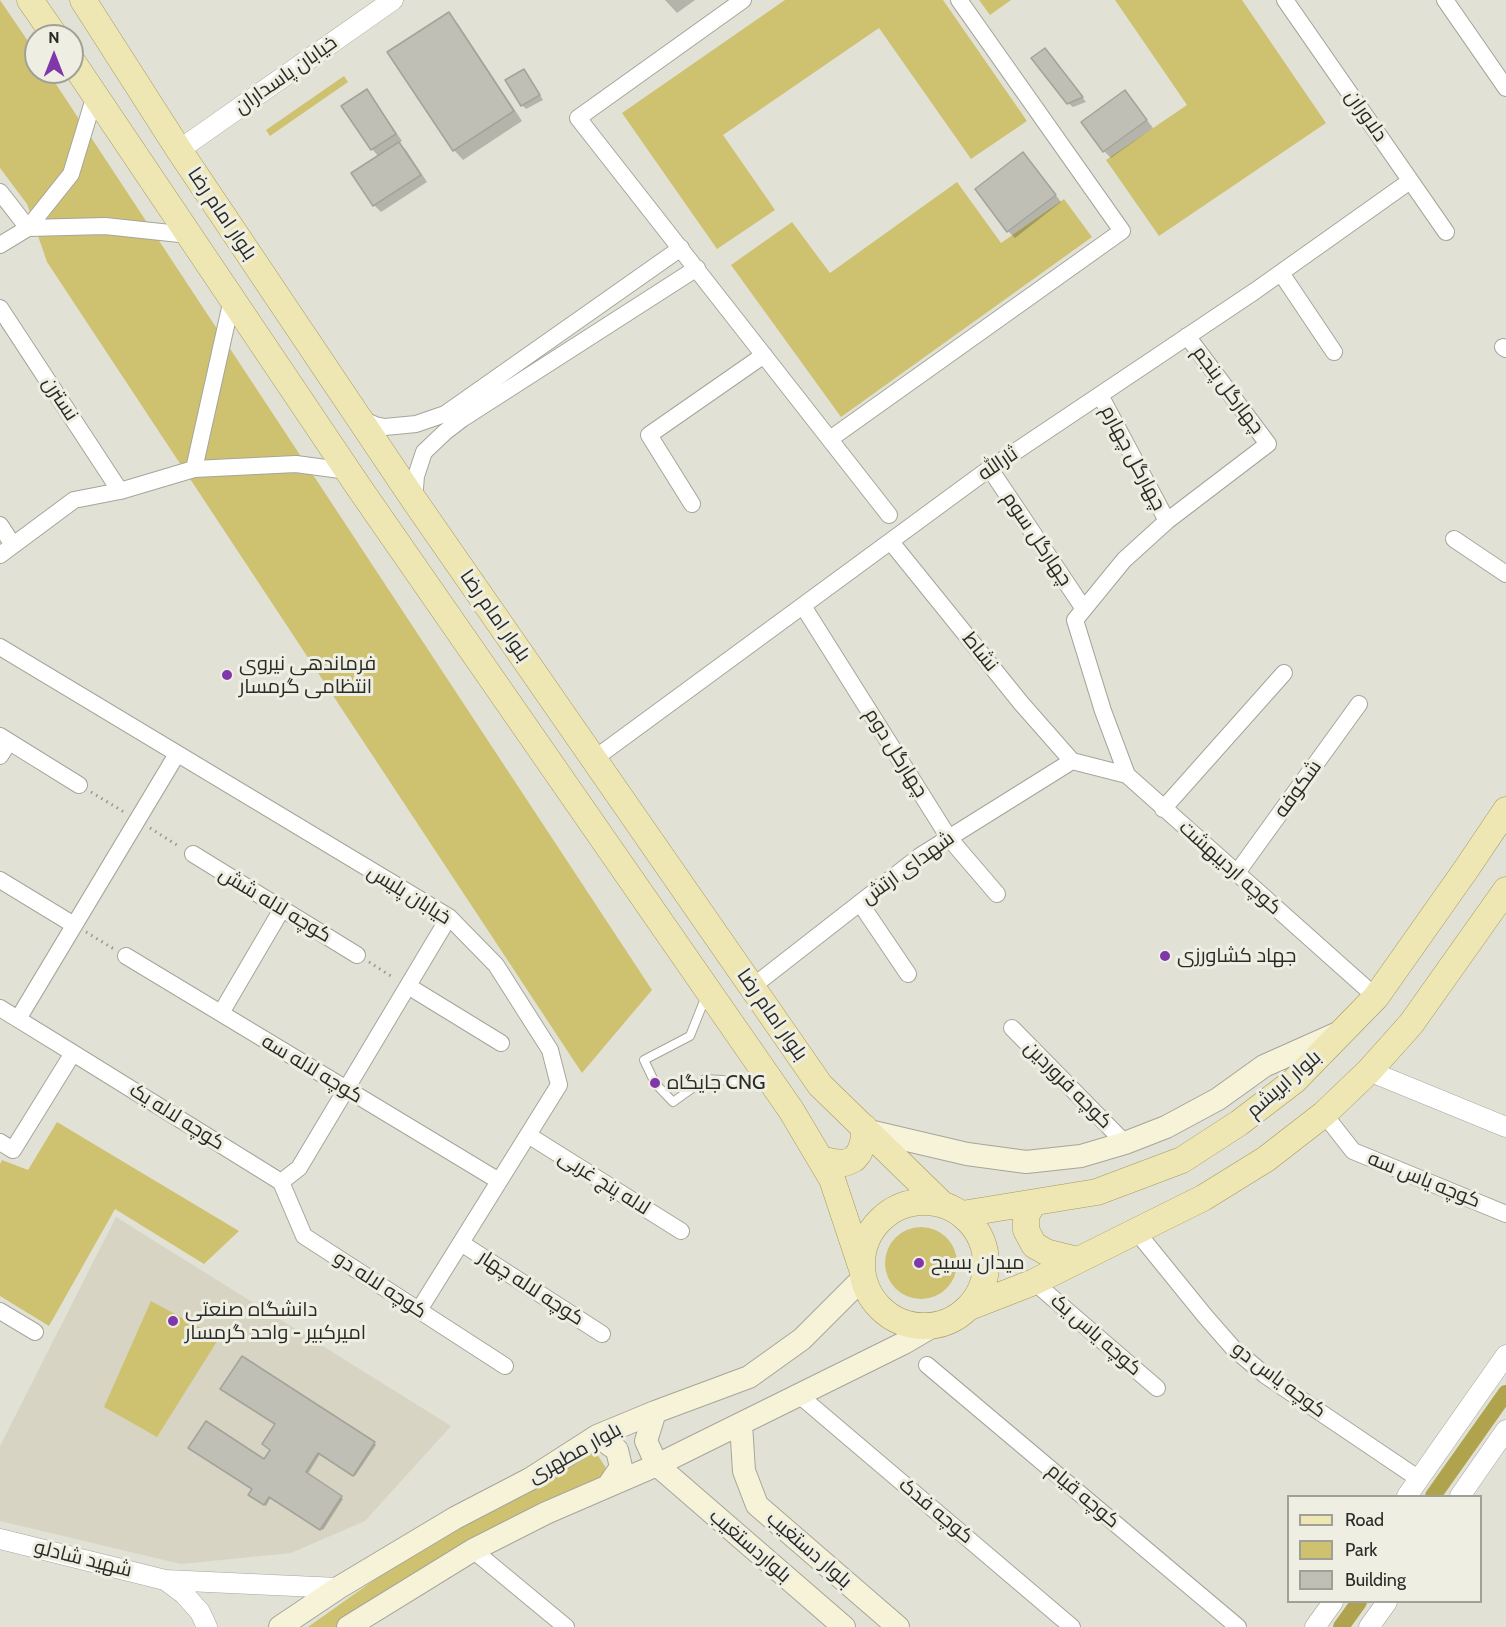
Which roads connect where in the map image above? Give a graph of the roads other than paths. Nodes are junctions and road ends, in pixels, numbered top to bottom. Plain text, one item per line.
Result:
1 (30, 0) edge
2 (82, 0) edge
3 (393, 0) edge
4 (743, 0) edge
5 (959, 0) edge
6 (1286, 0) edge
7 (1445, 0) edge
8 (47, 24) edge
9 (84, 79) edge
10 (1506, 88) edge
11 (95, 95) junction
12 (179, 150) junction
13 (1410, 180) junction
14 (0, 192) edge
15 (28, 228) junction
16 (1446, 232) dead end
17 (189, 235) junction
18 (0, 245) edge
19 (681, 248) junction
20 (697, 268) junction
21 (1281, 273) junction
22 (232, 299) junction
23 (0, 308) edge
24 (1187, 336) junction
25 (1334, 352) dead end
26 (764, 355) junction
27 (485, 395) junction
28 (1100, 395) junction
29 (359, 418) junction
30 (830, 439) junction
31 (194, 469) junction
32 (990, 469) junction
33 (348, 471) junction
34 (120, 491) junction
35 (414, 500) junction
36 (692, 504) dead end
37 (889, 515) dead end
38 (1167, 521) junction
39 (0, 525) edge
40 (1454, 539) dead end
41 (891, 542) junction
42 (7, 550) edge
43 (1506, 574) edge
44 (803, 606) junction
45 (1084, 609) junction
46 (0, 647) edge
47 (1284, 673) dead end
48 (1359, 704) dead end
49 (3, 745) edge
50 (177, 754) junction
51 (594, 759) junction
52 (1072, 760) junction
53 (1127, 775) junction
54 (79, 785) dead end
55 (1163, 809) junction
56 (1506, 810) edge
57 (949, 838) junction
58 (193, 854) dead end
59 (1236, 874) junction
60 (0, 880) edge
61 (1506, 890) edge
62 (997, 894) dead end
63 (860, 903) junction
64 (282, 909) junction
65 (449, 917) junction
66 (75, 925) junction
67 (357, 955) road end
68 (126, 956) road end
69 (908, 974) dead end
70 (408, 986) junction
71 (752, 987) junction
72 (708, 990) junction
73 (1376, 997) junction
74 (1, 1011) edge
75 (221, 1013) junction
76 (18, 1019) junction
77 (1012, 1028) dead end
78 (1340, 1033) junction
79 (501, 1043) dead end
80 (73, 1053) junction
81 (1369, 1071) junction
82 (773, 1084) junction
83 (346, 1089) junction
84 (1324, 1114) junction
85 (1506, 1127) edge
86 (866, 1129) junction
87 (528, 1135) junction
88 (0, 1143) edge
89 (1125, 1143) junction
90 (820, 1159) junction
91 (499, 1181) junction
92 (281, 1182) junction
93 (1032, 1203) junction
94 (952, 1209) junction
95 (1506, 1214) edge
96 (681, 1231) dead end
97 (1136, 1231) junction
98 (461, 1243) junction
99 (1078, 1260) junction
100 (862, 1271) junction
101 (1034, 1281) junction
102 (970, 1307) junction
103 (419, 1310) junction
104 (0, 1311) edge
105 (933, 1326) junction
106 (35, 1332) dead end
107 (602, 1334) dead end
108 (1506, 1355) edge
109 (927, 1365) dead end
110 (505, 1366) dead end
111 (1158, 1388) dead end
112 (799, 1395) junction
113 (655, 1412) junction
114 (741, 1424) junction
115 (1506, 1430) edge
116 (597, 1436) junction
117 (657, 1465) junction
118 (1419, 1479) junction
119 (608, 1486) junction
120 (1408, 1495) edge
121 (1461, 1495) edge
122 (0, 1539) edge
123 (473, 1550) junction
124 (165, 1580) junction
125 (338, 1588) junction
126 (1332, 1603) edge
127 (1386, 1603) edge
128 (351, 1626) edge
129 (207, 1627) edge
130 (280, 1627) edge
131 (566, 1627) edge
132 (844, 1627) edge
133 (898, 1627) edge
134 (1072, 1627) edge
135 (1238, 1627) edge
136 (1315, 1627) edge
137 (1369, 1627) edge

1 - 8 main road
2 - 12 main road, بلوار امام رضا
3 - 12 street, خیابان پاسداران
4 - 19 street
5 - 30 street
6 - 13 street, دلاوران
7 - 10 street
9 - 11 main road, بلوار امام رضا
11 - 15 street
11 - 17 main road, بلوار امام رضا
12 - 29 main road, بلوار امام رضا
13 - 16 street, دلاوران
13 - 21 street, ثارالله
14 - 15 street
15 - 17 street
15 - 18 street
17 - 22 main road, بلوار امام رضا
19 - 20 street
19 - 27 street
20 - 26 street
20 - 27 street
21 - 24 street, ثارالله
21 - 25 street
22 - 31 street
22 - 33 main road, بلوار امام رضا
23 - 34 street, نسترن
24 - 28 street, ثارالله
24 - 38 street, چهارگل پنجم
26 - 30 street
26 - 36 street
27 - 29 street
27 - 35 street
28 - 32 street, ثارالله
28 - 38 street, چهارگل چهارم
29 - 35 main road, بلوار امام رضا
30 - 37 street
31 - 33 street
31 - 34 street
32 - 41 street, ثارالله
32 - 45 street, چهارگل سوم
33 - 72 main road, بلوار امام رضا
34 - 42 street
35 - 51 main road, بلوار امام رضا
38 - 45 street
39 - 42 street
40 - 43 street
41 - 44 street, ثارالله
41 - 52 street, نشاط
44 - 51 street, ثارالله
44 - 57 street, چهارگل دوم
45 - 53 street
46 - 50 street, خیابان پلیس
47 - 55 street
48 - 59 street, شکوفه
49 - 54 street
50 - 65 street, خیابان پلیس
50 - 66 street
51 - 71 main road, بلوار امام رضا
52 - 53 street, کوچه اردیبهشت
52 - 57 street, شهدای ارتش
53 - 55 street, کوچه اردیبهشت
55 - 59 street, کوچه اردیبهشت
56 - 73 main road, بلوار ابریشم
57 - 62 street, چهارگل دوم
57 - 63 street, شهدای ارتش
58 - 64 street, کوچه لاله شش
59 - 73 street, کوچه اردیبهشت
60 - 66 street
61 - 81 main road
63 - 69 street
63 - 71 street, شهدای ارتش
64 - 67 street, کوچه لاله شش
64 - 75 street
65 - 70 street
65 - 87 street, خیابان پلیس
66 - 76 street
68 - 75 street, کوچه لاله سه
70 - 79 street
70 - 83 street
71 - 86 main road, بلوار امام رضا
72 - 82 main road, بلوار امام رضا
72 - 82 lane
73 - 78 main road, بلوار ابریشم
74 - 76 street, کوچه لاله یک
75 - 83 street, کوچه لاله سه
76 - 80 street, کوچه لاله یک
77 - 89 street, کوچه فروردین
78 - 89 main road
78 - 93 main road, بلوار ابریشم
80 - 88 street
80 - 92 street, کوچه لاله یک
81 - 84 main road
81 - 85 street
82 - 90 main road, بلوار امام رضا
83 - 91 street, کوچه لاله سه
83 - 92 street
84 - 95 street, کوچه یاس سه
84 - 97 main road
86 - 89 main road
86 - 90 main road
86 - 94 main road, بلوار امام رضا
87 - 91 street, خیابان پلیس
87 - 96 street, لاله پنج غربی
90 - 100 main road, بلوار امام رضا
91 - 98 street, خیابان پلیس
92 - 103 street, کوچه لاله دو
93 - 94 main road, بلوار ابریشم
93 - 99 main road
94 - 100 main road
94 - 102 main road
97 - 99 main road
97 - 118 street, کوچه یاس دو
98 - 103 street, خیابان پلیس
98 - 107 street, کوچه لاله چهار
99 - 101 main road
100 - 105 main road
100 - 113 main road, بلوار مطهری
101 - 102 main road
101 - 111 street, کوچه یاس یک
102 - 105 main road
103 - 110 street, کوچه لاله دو
104 - 106 street
105 - 112 main road, بلوار مطهری
108 - 118 street
109 - 135 street, کوچه قیام
112 - 114 main road, بلوار مطهری
112 - 134 street, کوچه فدک
113 - 116 main road, بلوار مطهری
113 - 117 main road
114 - 117 main road, بلوار مطهری
114 - 133 main road, بلوار دستغیب
115 - 121 street
116 - 119 main road
116 - 125 main road, بلوار مطهری
117 - 119 main road, بلوار مطهری
117 - 132 main road, بلواردستغیب
118 - 120 street
119 - 123 main road, بلوار مطهری
122 - 124 street, شهید شادلو
123 - 128 main road, بلوار مطهری
123 - 131 street
124 - 125 street
124 - 129 street
125 - 130 main road, بلوار مطهری
126 - 136 street
127 - 137 street

